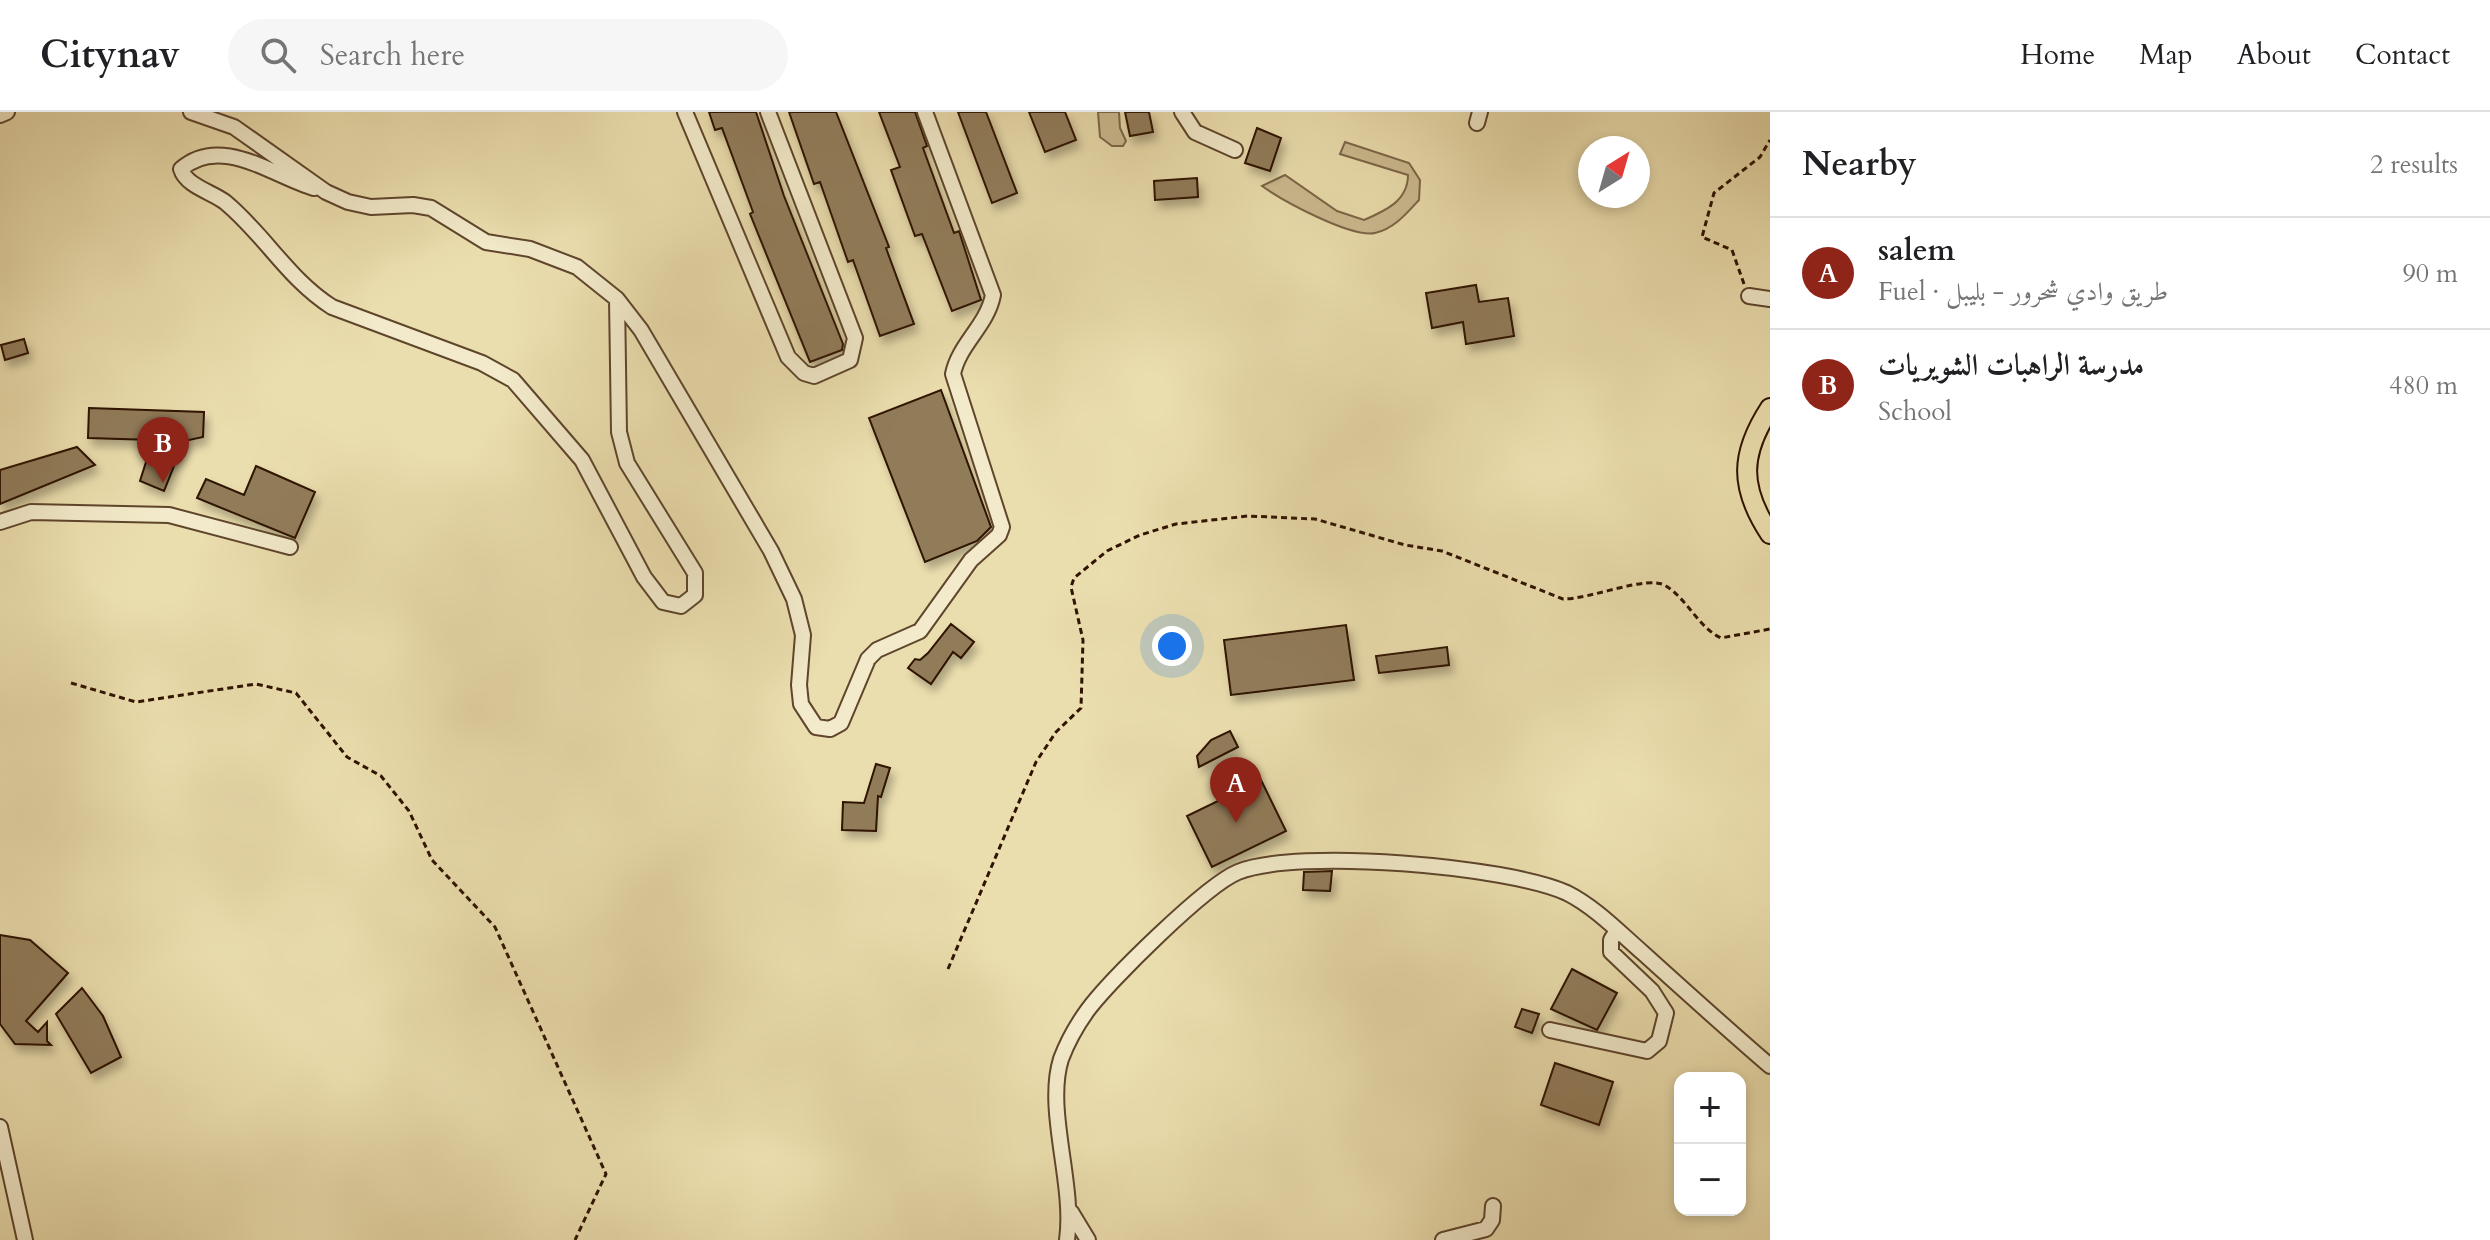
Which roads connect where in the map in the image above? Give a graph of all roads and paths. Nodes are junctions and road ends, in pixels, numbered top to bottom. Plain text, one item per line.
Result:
1 (7, 112) edge
2 (191, 112) edge
3 (685, 112) edge
4 (768, 112) edge
5 (925, 112) edge
6 (1182, 112) edge
7 (0, 115) edge
8 (1770, 140) edge
9 (1235, 150) dead end
10 (326, 192) junction
11 (1749, 296) joint
12 (617, 299) junction
13 (1770, 299) edge
14 (1770, 408) edge
15 (0, 522) edge
16 (1770, 534) edge
17 (290, 547) dead end
18 (1770, 629) edge
19 (71, 683) dead end
20 (1617, 930) junction
21 (948, 969) dead end
22 (1550, 1030) dead end
23 (1770, 1066) edge
24 (0, 1127) edge
25 (1493, 1206) dead end
26 (1071, 1212) junction
27 (25, 1240) edge
28 (575, 1240) edge
29 (1067, 1240) edge
30 (1088, 1240) edge
31 (1443, 1240) edge

1 - 7 street
2 - 10 street
3 - 4 street
5 - 12 street
6 - 9 street
8 - 11 path
10 - 12 street
10 - 12 street
11 - 13 street
14 - 16 main road
15 - 17 street
18 - 21 path
19 - 28 path
20 - 22 street
20 - 23 street
20 - 26 street
24 - 27 street
25 - 31 street
26 - 29 street
26 - 30 street

